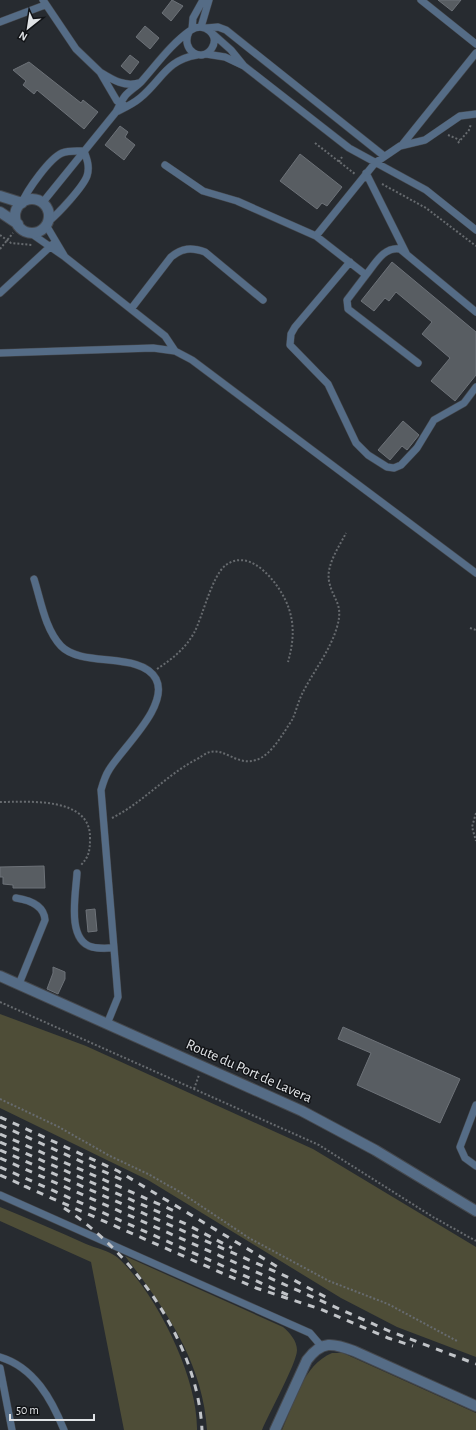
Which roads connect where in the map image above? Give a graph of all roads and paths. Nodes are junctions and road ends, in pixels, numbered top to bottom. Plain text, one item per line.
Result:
1 (203, 0) edge
2 (209, 0) edge
3 (421, 0) edge
4 (44, 2) edge
5 (0, 22) edge
6 (204, 27) junction
7 (190, 30) junction
8 (213, 34) junction
9 (476, 44) edge
10 (476, 53) edge
11 (206, 54) junction
12 (197, 55) junction
13 (244, 66) junction
14 (100, 72) junction
15 (140, 83) junction
16 (120, 103) junction
17 (128, 106) junction
18 (116, 112) junction
19 (476, 114) edge
20 (471, 124) dead end
21 (458, 143) dead end
22 (315, 144) dead end
23 (402, 145) junction
24 (84, 152) junction
25 (384, 156) junction
26 (342, 157) dead end
27 (339, 162) junction
28 (374, 163) junction
29 (165, 165) dead end
30 (366, 173) junction
31 (358, 176) dead end
32 (376, 181) dead end
33 (0, 196) edge
34 (42, 202) junction
35 (22, 203) junction
36 (0, 212) edge
37 (48, 223) junction
38 (16, 227) junction
39 (476, 230) edge
40 (30, 232) junction
41 (0, 235) edge
42 (316, 236) junction
43 (7, 240) junction
44 (54, 241) junction
45 (32, 246) dead end
46 (476, 246) edge
47 (51, 248) junction
48 (0, 249) edge
49 (407, 255) junction
50 (65, 257) junction
51 (350, 262) junction
52 (366, 275) junction
53 (0, 293) edge
54 (263, 300) dead end
55 (131, 309) junction
56 (476, 312) edge
57 (174, 351) junction
58 (0, 353) edge
59 (418, 363) dead end
60 (476, 388) edge
61 (346, 533) dead end
62 (476, 573) edge
63 (34, 579) dead end
64 (470, 628) dead end
65 (476, 630) edge
66 (288, 662) dead end
67 (151, 673) junction
68 (0, 802) edge
69 (476, 813) edge
70 (104, 822) junction
71 (476, 841) edge
72 (77, 873) joint
73 (16, 898) dead end
74 (114, 948) junction
75 (0, 976) edge
76 (20, 984) junction
77 (0, 1002) edge
78 (107, 1024) junction
79 (203, 1067) junction
80 (194, 1089) junction
81 (0, 1099) edge
82 (476, 1105) edge
83 (476, 1166) edge
84 (0, 1195) edge
85 (476, 1211) edge
86 (476, 1241) edge
87 (457, 1341) dead end
88 (322, 1347) junction
89 (0, 1358) edge
90 (0, 1368) edge
91 (476, 1406) edge
92 (12, 1430) edge
93 (64, 1430) edge
94 (275, 1430) edge

1 - 7 lane
2 - 6 lane
3 - 9 lane
4 - 5 lane
4 - 14 lane
6 - 7 lane
6 - 8 lane
6 - 25 lane
7 - 12 lane
7 - 15 lane
8 - 11 lane
8 - 13 lane
10 - 23 lane
11 - 12 lane
11 - 13 lane
12 - 17 lane
13 - 28 lane
14 - 15 lane
14 - 16 lane
15 - 16 lane
16 - 17 lane
16 - 18 lane
17 - 18 lane
18 - 24 lane
19 - 23 lane
20 - 21 path
22 - 27 path
23 - 25 lane
24 - 34 lane
24 - 35 lane
24 - 37 lane
25 - 28 lane
26 - 27 path
27 - 31 path
28 - 30 lane
28 - 39 lane
29 - 42 lane
30 - 42 lane
30 - 49 lane
32 - 46 path
33 - 35 street
34 - 35 street
34 - 37 street
35 - 38 street
36 - 38 street
37 - 40 street
37 - 44 lane
38 - 40 street
38 - 43 path
40 - 47 lane
41 - 43 path
42 - 51 lane
43 - 45 path
43 - 48 path
44 - 47 lane
44 - 50 lane
47 - 50 lane
47 - 53 lane
49 - 52 lane
49 - 56 lane
50 - 55 lane
51 - 52 lane
51 - 60 lane
52 - 59 lane
54 - 55 lane
55 - 57 lane
57 - 58 lane
57 - 62 lane
61 - 70 path
63 - 67 lane
64 - 65 path
66 - 67 path
67 - 70 lane
68 - 72 path
69 - 71 path
70 - 74 lane
72 - 74 lane
73 - 76 lane
74 - 78 lane
75 - 76 street, Route du Port de Lavera
76 - 78 street, Route du Port de Lavera
77 - 80 path
78 - 79 street, Route du Port de Lavera
79 - 80 path
79 - 85 street, Route du Port de Lavera
80 - 86 path
81 - 87 path
82 - 83 lane
84 - 88 lane
88 - 91 street
88 - 94 street
89 - 93 lane
90 - 92 lane

